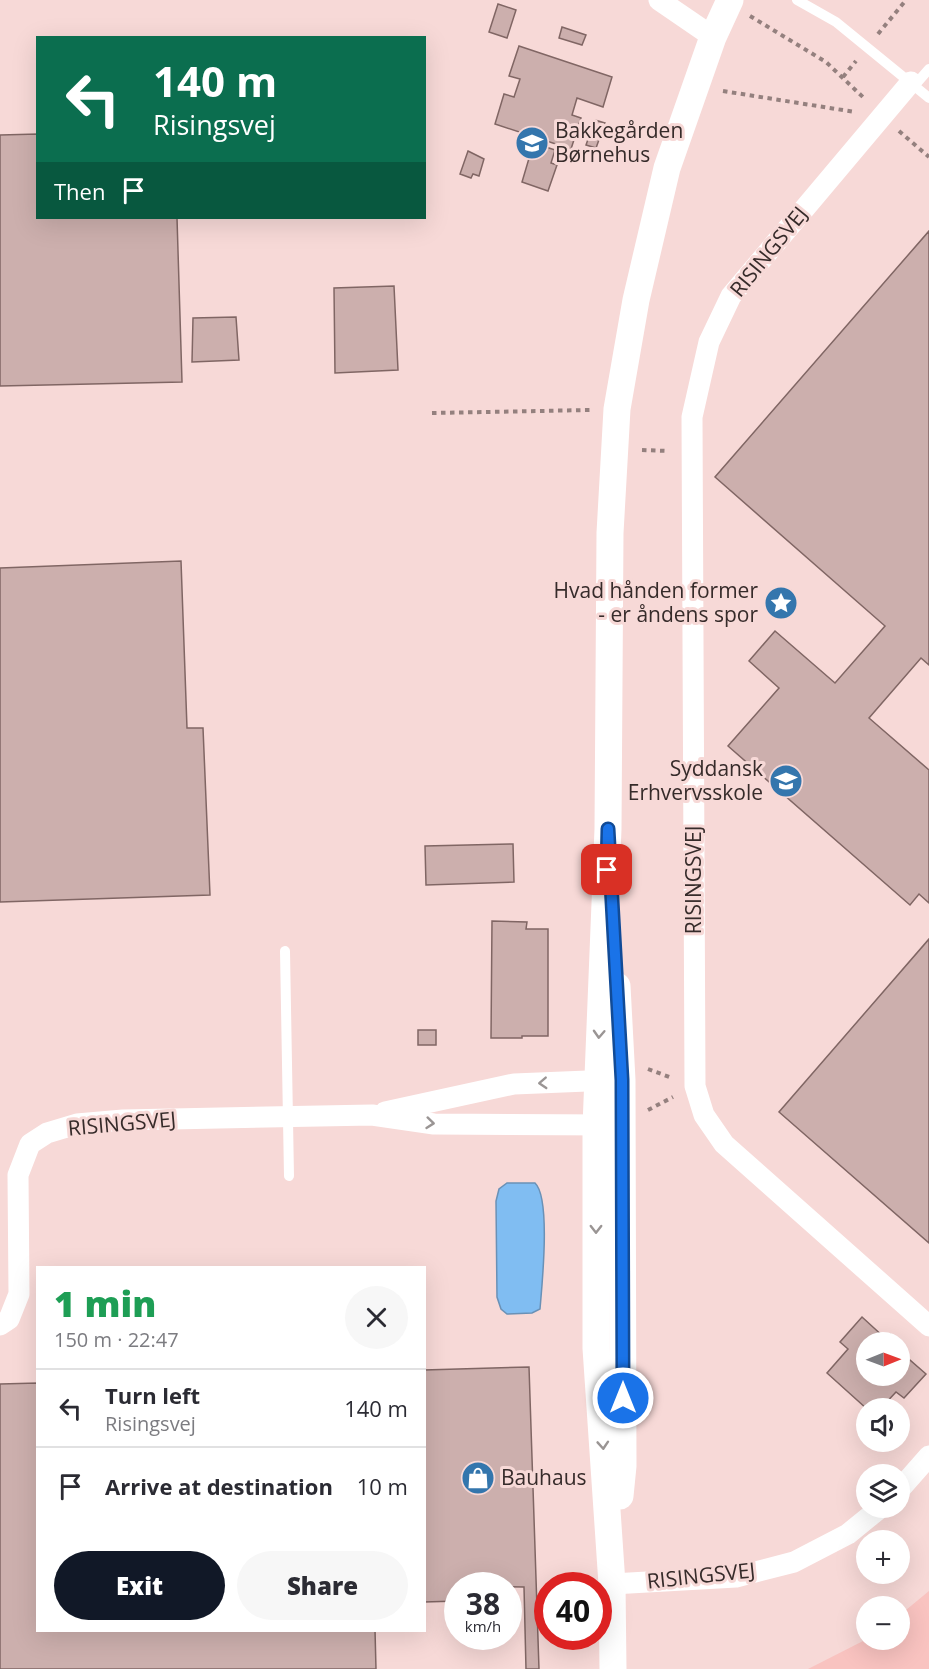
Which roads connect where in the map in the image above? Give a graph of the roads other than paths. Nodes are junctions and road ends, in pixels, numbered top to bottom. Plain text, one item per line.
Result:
1 (659, 0) edge
2 (797, 0) edge
3 (729, 3) edge
4 (713, 37) junction
5 (929, 69) edge
6 (913, 84) junction
7 (929, 98) edge
8 (285, 951) dead end
9 (610, 1080) junction
10 (372, 1115) junction
11 (287, 1116) junction
12 (620, 1122) junction
13 (289, 1176) dead end
14 (0, 1325) edge
15 (929, 1326) edge
16 (929, 1456) edge
17 (910, 1478) edge
18 (868, 1518) edge
19 (611, 1572) edge
20 (612, 1584) joint
21 (613, 1669) edge

1 - 4 street
2 - 6 lane
3 - 4 street
4 - 9 street
5 - 6 lane
6 - 7 lane
6 - 15 street, RISINGSVEJ
8 - 11 lane
9 -> 10 street, RISINGSVEJ
9 - 12 street
10 - 11 street, RISINGSVEJ
10 -> 12 street, RISINGSVEJ
11 - 13 lane
11 - 14 street, RISINGSVEJ
12 - 19 street
16 - 17 street
18 - 20 street, RISINGSVEJ
20 - 21 street

